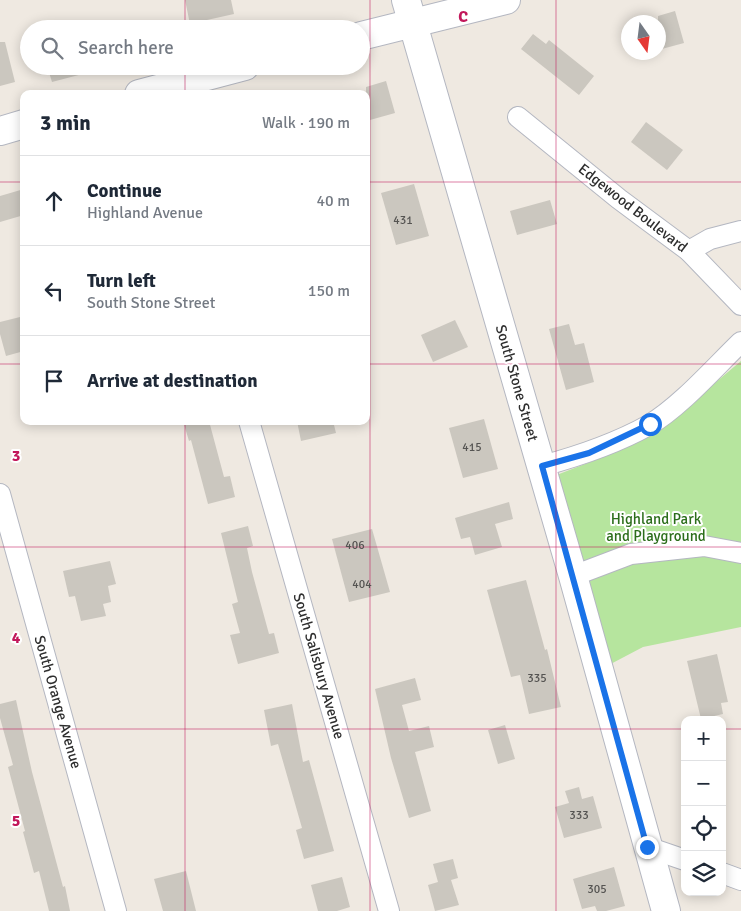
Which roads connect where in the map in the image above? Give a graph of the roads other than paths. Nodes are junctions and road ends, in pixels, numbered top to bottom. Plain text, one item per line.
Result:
1 (506, 0) edge
2 (409, 12) edge
3 (370, 32) edge
4 (212, 75) edge
5 (157, 90) edge
6 (518, 117) dead end
7 (20, 125) edge
8 (0, 131) edge
9 (741, 231) edge
10 (689, 251) junction
11 (741, 305) edge
12 (741, 342) edge
13 (250, 425) edge
14 (542, 466) junction
15 (0, 494) edge
16 (741, 553) edge
17 (573, 576) junction
18 (647, 847) junction
19 (681, 859) edge
20 (726, 874) edge
21 (741, 880) edge
22 (116, 911) edge
23 (389, 911) edge
24 (666, 911) edge

1 - 2 street
2 - 3 street
2 - 14 street, South Stone Street
4 - 5 street
6 - 10 street, Edgewood Boulevard
7 - 8 street
9 - 10 street
10 - 11 street, Edgewood Boulevard
12 - 14 street
13 - 23 street, South Salisbury Avenue
14 - 17 street, South Stone Street
15 - 22 street, South Orange Avenue
16 - 17 street
17 - 18 street, South Stone Street
18 - 19 street
18 - 24 street, South Stone Street
20 - 21 street

